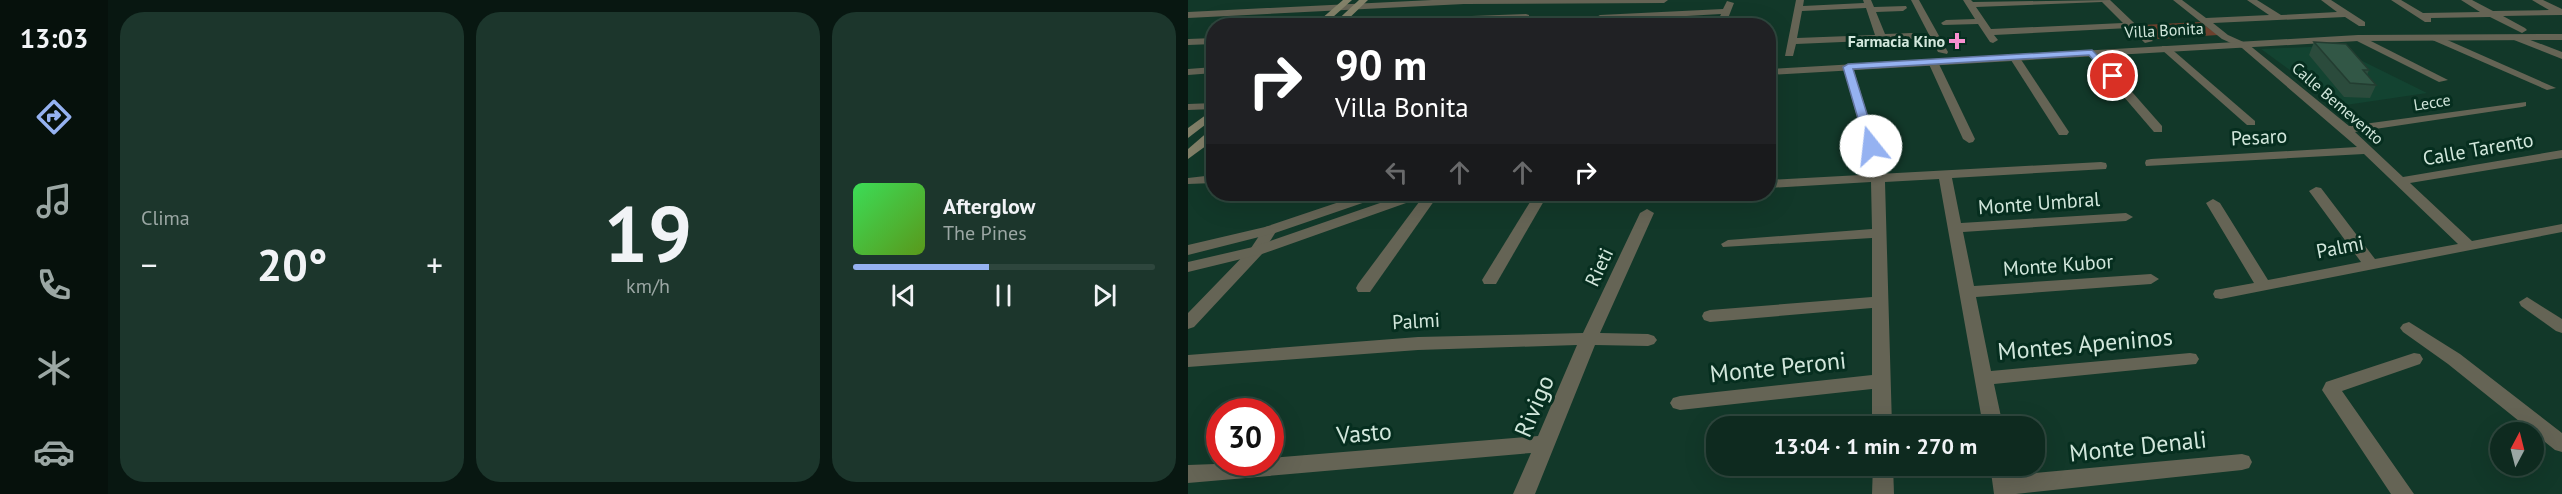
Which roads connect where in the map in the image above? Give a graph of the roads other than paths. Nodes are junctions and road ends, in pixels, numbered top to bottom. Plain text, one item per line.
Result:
1 (1647, 0) edge
2 (1916, 0) edge
3 (2100, 0) edge
4 (2104, 0) edge
5 (2177, 0) edge
6 (2251, 0) edge
7 (2325, 0) edge
8 (2395, 0) edge
9 (2465, 0) edge
10 (2536, 0) edge
11 (1534, 1) edge
12 (2038, 1) edge
13 (1969, 2) edge
14 (1364, 3) edge
15 (1343, 4) edge
16 (1799, 5) edge
17 (1869, 5) edge
18 (1604, 6) dead end
19 (1455, 7) dead end
20 (1660, 7) edge
21 (1903, 8) dead end
22 (1188, 9) edge
23 (2562, 12) edge
24 (2347, 14) junction
25 (2492, 14) junction
26 (1188, 15) edge
27 (2420, 16) junction
28 (2278, 17) junction
29 (1326, 18) edge
30 (1345, 18) edge
31 (1447, 18) edge
32 (1525, 18) edge
33 (1600, 18) edge
34 (1615, 18) edge
35 (1724, 18) edge
36 (1980, 21) junction
37 (2204, 21) junction
38 (1946, 23) dead end
39 (2362, 24) dead end
40 (2130, 25) junction
41 (2436, 25) dead end
42 (2292, 27) dead end
43 (2562, 28) edge
44 (1988, 32) junction
45 (2518, 32) junction
46 (1912, 36) dead end
47 (1881, 37) junction
48 (2225, 37) junction
49 (2562, 37) edge
50 (2433, 38) junction
51 (1206, 41) edge
52 (1793, 41) junction
53 (2148, 41) junction
54 (2363, 41) junction
55 (1188, 42) edge
56 (1995, 42) dead end
57 (2242, 44) junction
58 (2165, 48) junction
59 (1943, 52) junction
60 (2092, 52) junction
61 (1848, 53) junction
62 (1789, 54) dead end
63 (2562, 56) edge
64 (2014, 57) junction
65 (1776, 61) edge
66 (1933, 62) junction
67 (1776, 70) edge
68 (1206, 71) edge
69 (1188, 72) edge
70 (2443, 80) dead end
71 (2552, 88) dead end
72 (2522, 104) dead end
73 (1206, 106) edge
74 (1188, 107) edge
75 (1206, 119) edge
76 (2251, 123) dead end
77 (2158, 129) dead end
78 (2346, 130) junction
79 (2063, 132) dead end
80 (1188, 134) edge
81 (1206, 140) edge
82 (1969, 140) dead end
83 (1871, 146) dead end
84 (2368, 150) junction
85 (2562, 154) edge
86 (1188, 155) edge
87 (2151, 163) dead end
88 (2101, 166) dead end
89 (1945, 175) junction
90 (1878, 179) junction
91 (1206, 180) edge
92 (1190, 181) dead end
93 (2400, 181) junction
94 (1776, 184) edge
95 (2316, 191) dead end
96 (1355, 201) edge
97 (1398, 201) edge
98 (1427, 201) edge
99 (1537, 201) edge
100 (2213, 203) dead end
101 (1647, 213) dead end
102 (2126, 217) dead end
103 (1955, 228) junction
104 (2562, 228) edge
105 (1270, 230) junction
106 (1879, 233) junction
107 (1728, 244) dead end
108 (2468, 245) junction
109 (1188, 250) edge
110 (1257, 251) junction
111 (2371, 264) junction
112 (1188, 267) edge
113 (2151, 279) dead end
114 (1490, 280) dead end
115 (2264, 285) junction
116 (1364, 288) dead end
117 (1967, 292) junction
118 (2221, 294) dead end
119 (1880, 302) junction
120 (2527, 302) dead end
121 (1710, 316) dead end
122 (1188, 323) edge
123 (2562, 327) edge
124 (2409, 328) dead end
125 (1590, 338) junction
126 (1648, 340) dead end
127 (2190, 359) dead end
128 (2414, 359) dead end
129 (1188, 361) edge
130 (1984, 378) junction
131 (1881, 381) junction
132 (1680, 403) dead end
133 (1882, 416) edge
134 (1991, 416) edge
135 (1545, 444) junction
136 (2562, 444) edge
137 (2241, 462) dead end
138 (1188, 474) edge
139 (1883, 476) edge
140 (2003, 481) edge
141 (1524, 494) edge
142 (1883, 494) edge
143 (2403, 494) edge

1 - 11 street
1 - 20 street
2 - 59 street
3 - 12 street
4 - 40 street
5 - 37 street, Calle Bemevento
6 - 28 street
7 - 24 street
8 - 27 street
9 - 25 street
10 - 23 street
11 - 14 street
11 - 32 street
12 - 13 street
13 - 36 street
14 - 15 street
14 - 30 main road
15 - 22 street
15 - 26 street
15 - 29 main road
16 - 17 street
16 - 52 street
17 - 21 street
17 - 47 street
18 - 33 street
19 - 31 street
20 - 34 street
20 - 35 street
23 - 25 street
24 - 28 street
24 - 39 street
25 - 27 street
25 - 45 street
27 - 41 street
28 - 37 street
28 - 42 street
36 - 38 street
36 - 44 street
37 - 48 street, Calle Bemevento
40 - 44 street
40 - 53 street
43 - 45 street, Villa Bonita
44 - 56 street
45 - 48 street, Villa Bonita
45 - 49 street, Villa Bonita
45 - 50 street, Villa Bonita
45 - 63 street
46 - 47 street
47 - 61 street
48 - 53 street, Villa Bonita
48 - 57 street, Calle Bemevento
50 - 54 street, Villa Bonita
50 - 71 street
51 - 55 street
52 - 61 street
52 - 62 street
53 - 59 street, Villa Bonita
54 - 57 street, Villa Bonita
54 - 70 street
57 - 58 street, Villa Bonita
57 - 78 street, Calle Bemevento
58 - 60 street, Villa Bonita
58 - 76 street
59 - 61 street, Villa Bonita
60 - 64 street, Villa Bonita
60 - 77 street
61 - 65 street, Villa Bonita
61 - 66 street, Villa Bonita
61 - 67 street, Villa Bonita
61 - 83 street
64 - 66 street, Villa Bonita
64 - 79 street
66 - 82 street
68 - 69 street
72 - 78 street, Lecce
73 - 74 street
75 - 80 main road
78 - 84 street, Calle Bemevento
81 - 86 main road
84 - 87 street, Pesaro
84 - 93 street, Calle Bemevento
85 - 93 street, Calle Tarento
88 - 89 street
89 - 90 street
89 - 103 street
90 - 94 street
90 - 106 street
91 - 92 street
93 - 108 street, Calle Bemevento
95 - 111 street
96 - 105 street
97 - 110 street
98 - 116 street
99 - 114 street
100 - 115 street
101 - 125 street, Rieti
102 - 103 street, Monte Umbral
103 - 117 street
104 - 108 street, Palmi
105 - 109 street
105 - 110 street
106 - 107 street
106 - 119 street
108 - 111 street, Palmi
110 - 112 street
110 - 122 street
111 - 115 street, Palmi
113 - 117 street, Monte Kubor
115 - 118 street, Palmi
117 - 130 street
119 - 121 street
119 - 131 street
120 - 123 street
124 - 136 street
125 - 126 street, Palmi
125 - 129 street, Palmi
125 - 135 street, Rivigo
127 - 130 street, Montes Apeninos
128 - 143 street
130 - 134 street
131 - 132 street, Monte Peroni
131 - 133 street
135 - 138 street, Vasto
135 - 141 street, Rivigo
137 - 140 street, Monte Denali
139 - 142 street

